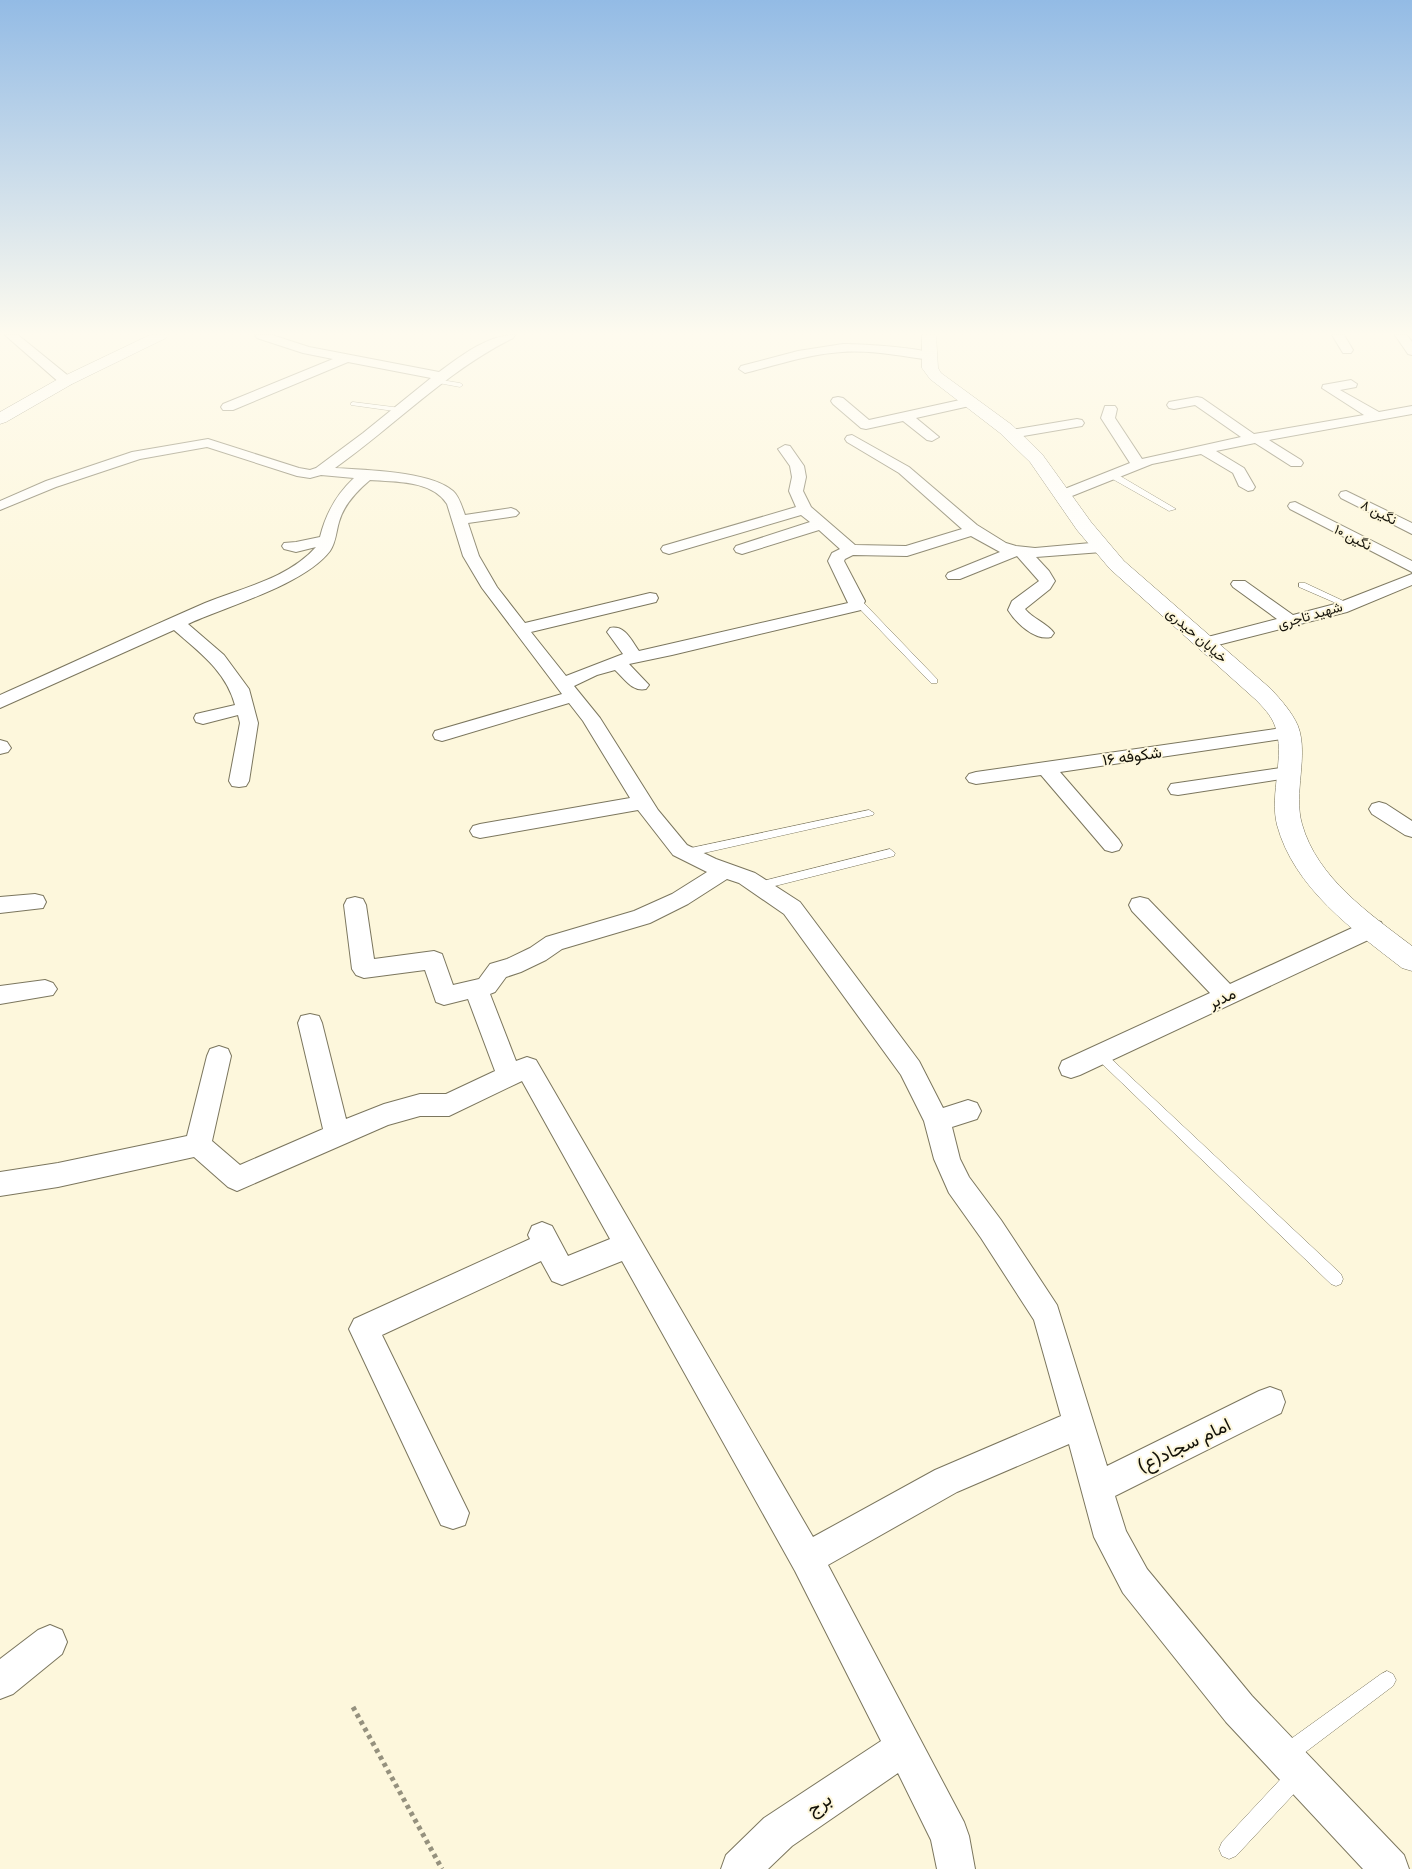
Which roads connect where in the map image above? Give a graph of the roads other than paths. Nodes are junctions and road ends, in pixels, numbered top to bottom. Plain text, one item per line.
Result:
1 (385, 422) edge
2 (863, 422) edge
3 (878, 422) edge
4 (913, 422) edge
5 (996, 422) edge
6 (1076, 422) edge
7 (1111, 422) edge
8 (1230, 422) edge
9 (1342, 422) edge
10 (1011, 434) junction
11 (932, 437) dead end
12 (1255, 438) junction
13 (852, 439) dead end
14 (785, 449) dead end
15 (1202, 449) junction
16 (1296, 462) dead end
17 (1138, 464) junction
18 (321, 471) junction
19 (367, 475) junction
20 (1112, 475) junction
21 (1248, 487) dead end
22 (1062, 495) junction
23 (1346, 495) dead end
24 (0, 506) edge
25 (1294, 506) dead end
26 (804, 509) junction
27 (1172, 509) dead end
28 (511, 513) dead end
29 (459, 520) junction
30 (821, 524) junction
31 (1412, 529) edge
32 (974, 530) junction
33 (326, 540) junction
34 (290, 546) dead end
35 (1102, 547) junction
36 (669, 549) dead end
37 (742, 549) dead end
38 (852, 550) junction
39 (1019, 551) junction
40 (1412, 568) edge
41 (954, 576) dead end
42 (1412, 579) edge
43 (1239, 584) dead end
44 (1302, 585) dead end
45 (650, 598) dead end
46 (858, 600) junction
47 (1348, 605) junction
48 (1290, 621) junction
49 (177, 623) junction
50 (521, 629) junction
51 (616, 632) dead end
52 (1045, 633) dead end
53 (1206, 643) junction
54 (627, 660) junction
55 (934, 681) dead end
56 (640, 685) dead end
57 (568, 690) junction
58 (2, 700) edge
59 (245, 708) junction
60 (203, 718) dead end
61 (1289, 733) junction
62 (442, 735) dead end
63 (1046, 768) junction
64 (1288, 773) junction
65 (976, 778) dead end
66 (238, 781) dead end
67 (1178, 789) dead end
68 (644, 802) junction
69 (1379, 808) dead end
70 (869, 813) dead end
71 (1412, 830) edge
72 (480, 832) dead end
73 (1112, 845) dead end
74 (686, 853) junction
75 (890, 853) dead end
76 (725, 870) junction
77 (759, 886) junction
78 (35, 902) dead end
79 (0, 905) edge
80 (355, 905) dead end
81 (1140, 905) dead end
82 (1373, 928) junction
83 (1407, 952) edge
84 (45, 989) dead end
85 (476, 989) junction
86 (0, 995) edge
87 (1227, 996) junction
88 (310, 1023) dead end
89 (1100, 1055) junction
90 (219, 1056) dead end
91 (1071, 1068) dead end
92 (509, 1076) junction
93 (337, 1134) junction
94 (198, 1145) junction
95 (0, 1184) edge
96 (629, 1245) junction
97 (1336, 1279) dead end
98 (1270, 1402) dead end
99 (1079, 1424) junction
100 (1097, 1488) junction
101 (452, 1513) dead end
102 (807, 1559) junction
103 (50, 1642) dead end
104 (1387, 1680) dead end
105 (0, 1681) edge
106 (904, 1747) junction
107 (1292, 1764) junction
108 (1228, 1849) dead end
109 (740, 1869) edge
110 (956, 1869) edge
111 (1390, 1869) edge

1 - 18 street
2 - 3 street
4 - 11 street
5 - 10 street, خیابان حیدری
6 - 10 street
7 - 17 street
8 - 12 street
9 - 12 street
10 - 22 street, خیابان حیدری
12 - 15 street
12 - 16 street
13 - 32 street
14 - 26 street
15 - 17 street
15 - 21 street
17 - 20 street
18 - 19 street
18 - 24 street
19 - 29 street
19 - 33 street
20 - 22 street
20 - 27 lane
22 - 35 street, خیابان حیدری
23 - 31 street, نگین ۸
25 - 40 street, نگین ۱۰
26 - 30 street
26 - 36 street
28 - 29 street
29 - 50 street
30 - 37 street
30 - 38 street
32 - 38 street
32 - 39 street
33 - 34 street
33 - 49 street
35 - 39 street
35 - 53 street, خیابان حیدری
38 - 46 street
39 - 41 street
39 - 52 street
42 - 47 street, شهید تاجری
43 - 48 street
44 - 47 lane
45 - 50 street
46 - 54 street
46 - 55 lane
47 - 48 street, شهید تاجری
48 - 53 street, شهید تاجری
49 - 58 street
49 - 59 street
50 - 57 street
51 - 54 street
53 - 61 street, خیابان حیدری
54 - 56 street
54 - 57 street
57 - 62 street
57 - 68 street
59 - 60 street
59 - 66 street
61 - 63 street, شکوفه ۱۶
61 - 64 street, خیابان حیدری
63 - 65 street, شکوفه ۱۶
63 - 73 street
64 - 67 street
64 - 82 street, خیابان حیدری
68 - 72 street
68 - 74 street
69 - 71 street
70 - 74 lane
74 - 76 street
75 - 77 lane
76 - 77 street
76 - 85 street
77 - 99 street
78 - 79 street
80 - 85 street
81 - 87 street
82 - 83 street, خیابان حیدری
82 - 87 street, مدبر
84 - 86 street
85 - 92 street
87 - 89 street, مدبر
88 - 93 street
89 - 91 street, مدبر
89 - 97 lane
90 - 94 street
92 - 93 street
92 - 96 street
93 - 94 street
94 - 95 street
96 - 101 street
96 - 102 street
98 - 100 street, امام سجاد(ع)
99 - 100 street
99 - 102 street
100 - 107 street
102 - 106 street
103 - 105 street
104 - 107 lane
106 - 109 street, برج
106 - 110 street
107 - 108 lane
107 - 111 street

